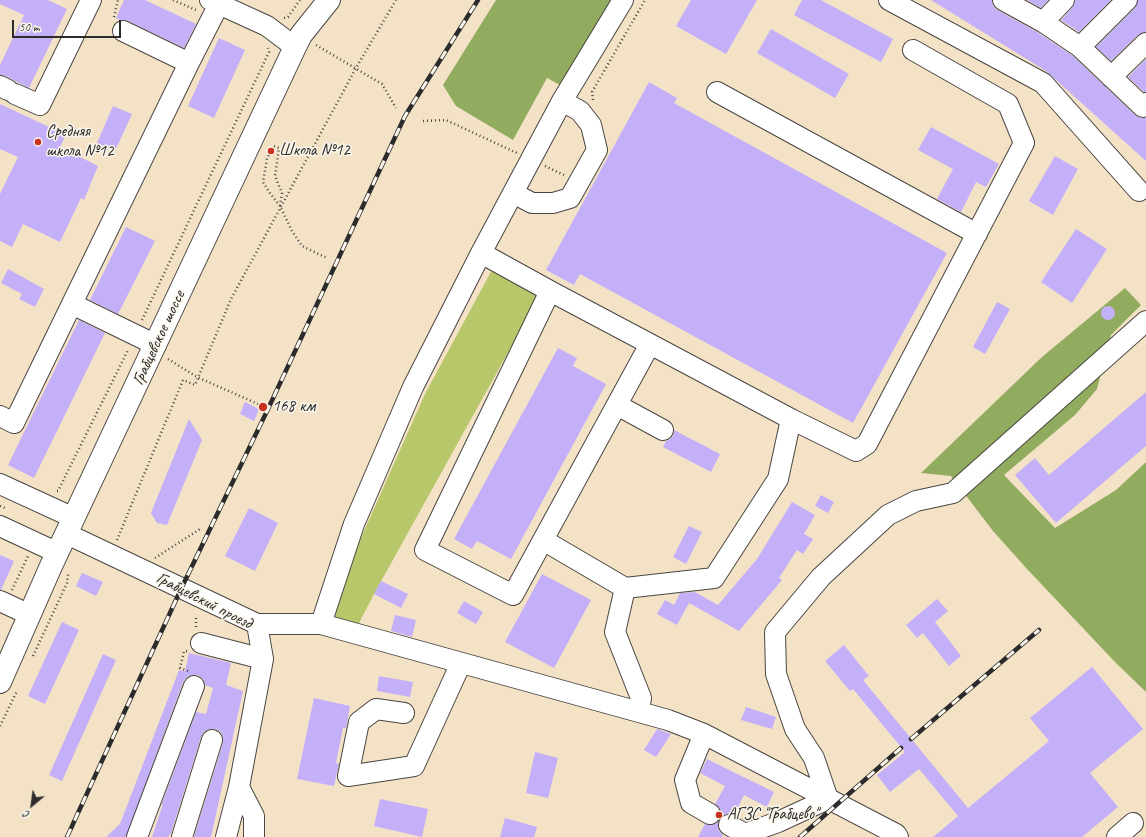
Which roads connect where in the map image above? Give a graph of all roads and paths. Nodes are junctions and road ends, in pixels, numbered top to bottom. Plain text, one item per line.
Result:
1 (91, 0) edge
2 (173, 0) edge
3 (329, 0) edge
4 (396, 0) edge
5 (623, 0) edge
6 (889, 0) edge
7 (1004, 0) edge
8 (1064, 0) edge
9 (1127, 0) edge
10 (214, 7) edge
11 (280, 19) dead end
12 (1043, 22) junction
13 (123, 31) dead end
14 (298, 41) junction
15 (1146, 43) edge
16 (267, 44) dead end
17 (1080, 47) junction
18 (913, 50) dead end
19 (189, 63) junction
20 (356, 68) junction
21 (1111, 77) junction
22 (8, 90) edge
23 (717, 92) dead end
24 (562, 101) junction
25 (1146, 103) edge
26 (396, 108) dead end
27 (423, 121) dead end
28 (531, 159) junction
29 (579, 183) junction
30 (1144, 191) edge
31 (513, 193) junction
32 (280, 206) junction
33 (977, 234) junction
34 (481, 253) junction
35 (327, 258) dead end
36 (550, 291) junction
37 (72, 304) junction
38 (1146, 320) edge
39 (135, 335) junction
40 (650, 344) junction
41 (154, 349) junction
42 (197, 377) junction
43 (258, 404) dead end
44 (617, 405) junction
45 (0, 416) edge
46 (791, 419) junction
47 (663, 430) dead end
48 (0, 484) edge
49 (51, 488) dead end
50 (0, 526) edge
51 (200, 529) dead end
52 (117, 540) dead end
53 (543, 540) junction
54 (64, 548) junction
55 (27, 550) junction
56 (150, 561) dead end
57 (625, 588) junction
58 (3, 602) edge
59 (30, 615) junction
60 (257, 624) junction
61 (320, 624) junction
62 (201, 643) dead end
63 (263, 659) junction
64 (461, 663) junction
65 (0, 682) edge
66 (194, 686) dead end
67 (639, 711) junction
68 (404, 713) dead end
69 (704, 734) junction
70 (212, 740) dead end
71 (239, 787) junction
72 (828, 799) junction
73 (710, 814) dead end
74 (1133, 823) dead end
75 (729, 825) dead end
76 (137, 837) edge
77 (182, 837) edge
78 (226, 837) edge
79 (254, 837) edge
80 (898, 837) edge
81 (1117, 837) edge

1 - 22 street
2 - 10 path
3 - 14 main road, Грабцевское шоссе
4 - 20 path
5 - 24 street
6 - 30 street
7 - 12 street
8 - 12 street
9 - 17 street
10 - 14 street
10 - 19 street
11 - 14 path
12 - 17 street
13 - 19 street
14 - 20 path
14 - 41 main road, Грабцевское шоссе
15 - 21 street
16 - 39 path
17 - 21 street
18 - 33 street
19 - 37 street
20 - 26 path
20 - 32 path
21 - 25 street
23 - 33 street
24 - 28 street
24 - 29 street
27 - 28 path
28 - 29 path
28 - 31 street
29 - 31 street
31 - 34 street
32 - 32 path
32 - 35 path
32 - 42 path
33 - 46 street
34 - 36 street
34 - 61 street
36 - 40 street
36 - 53 street
37 - 39 street
37 - 45 street
38 - 72 street
39 - 41 street
39 - 49 path
40 - 44 street
40 - 46 street
41 - 42 path
41 - 54 main road, Грабцевское шоссе
42 - 43 path
42 - 52 path
44 - 47 street
44 - 53 street
46 - 57 street
48 - 54 street
50 - 55 street
51 - 56 path
53 - 57 street
54 - 55 street
54 - 55 path
54 - 59 main road, Грабцевское шоссе
54 - 60 street, Грабцевский проезд
55 - 58 path
57 - 67 street
58 - 59 street
59 - 65 main road, Грабцевское шоссе
60 - 61 street
60 - 63 street, Грабцевский проезд
61 - 64 street
62 - 63 street
63 - 71 street, Грабцевский проезд
64 - 67 street
64 - 68 street
66 - 76 street
67 - 69 street
69 - 72 street
69 - 73 street
70 - 77 street
71 - 78 street, Грабцевский проезд
71 - 79 street
72 - 75 street
72 - 80 street
74 - 81 street

